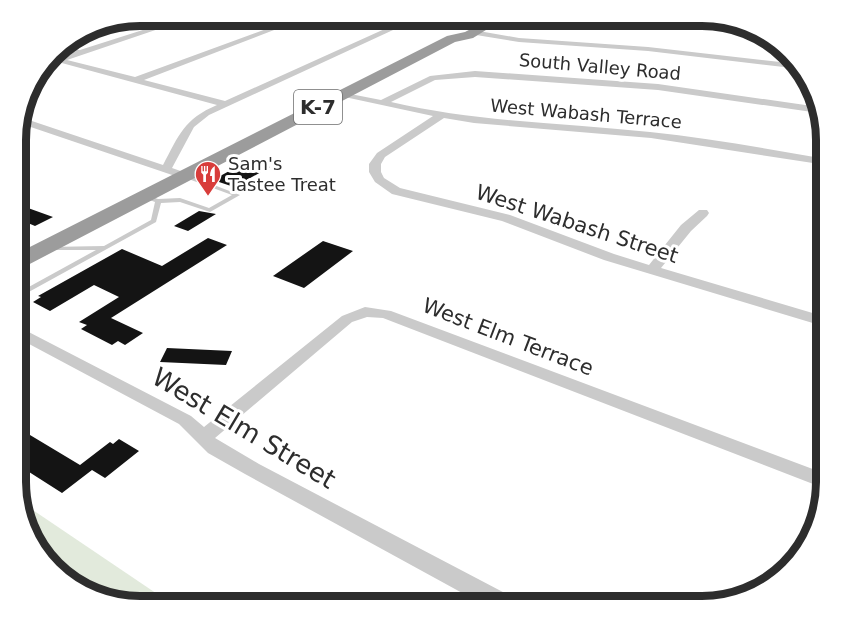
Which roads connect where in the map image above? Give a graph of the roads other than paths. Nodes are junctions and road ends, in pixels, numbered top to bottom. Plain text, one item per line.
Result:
1 (159, 26) edge
2 (281, 26) edge
3 (398, 26) edge
4 (467, 26) edge
5 (485, 26) edge
6 (473, 32) junction
7 (541, 33) dead end
8 (450, 39) junction
9 (534, 42) junction
10 (70, 49) edge
11 (82, 52) junction
12 (58, 60) joint
13 (788, 66) edge
14 (136, 80) junction
15 (343, 94) junction
16 (225, 104) junction
17 (383, 104) junction
18 (812, 109) edge
19 (442, 115) junction
20 (27, 122) edge
21 (815, 160) edge
22 (166, 169) junction
23 (185, 176) junction
24 (151, 199) junction
25 (703, 213) dead end
26 (105, 248) junction
27 (41, 249) junction
28 (26, 257) edge
29 (652, 270) junction
30 (26, 291) edge
31 (815, 319) edge
32 (26, 336) edge
33 (204, 437) junction
34 (815, 478) edge
35 (489, 596) edge

1 - 11 street
2 - 14 street
3 - 16 street
4 - 8 highway, K-7
5 - 6 highway, K-7
6 - 8 highway, K-7
6 - 9 street
7 - 9 street
8 - 15 highway, K-7
9 - 13 street
10 - 11 lane
11 - 12 street
12 - 14 street
14 - 16 street
15 - 17 street, West Wabash Terrace
15 - 23 highway, K-7
16 - 22 street
17 - 18 street, South Valley Road
17 - 19 street, West Wabash Terrace
19 - 21 street, West Wabash Terrace
19 - 29 street, West Wabash Street
20 - 22 street
22 - 23 street
23 - 24 highway, K-7
23 - 24 lane
24 - 26 lane
24 - 27 highway, K-7
25 - 29 street
26 - 27 lane
26 - 30 lane
27 - 28 highway, K-7
29 - 31 street, West Wabash Street
32 - 33 street, West Elm Street
33 - 34 street, West Elm Terrace
33 - 35 street, West Elm Street

